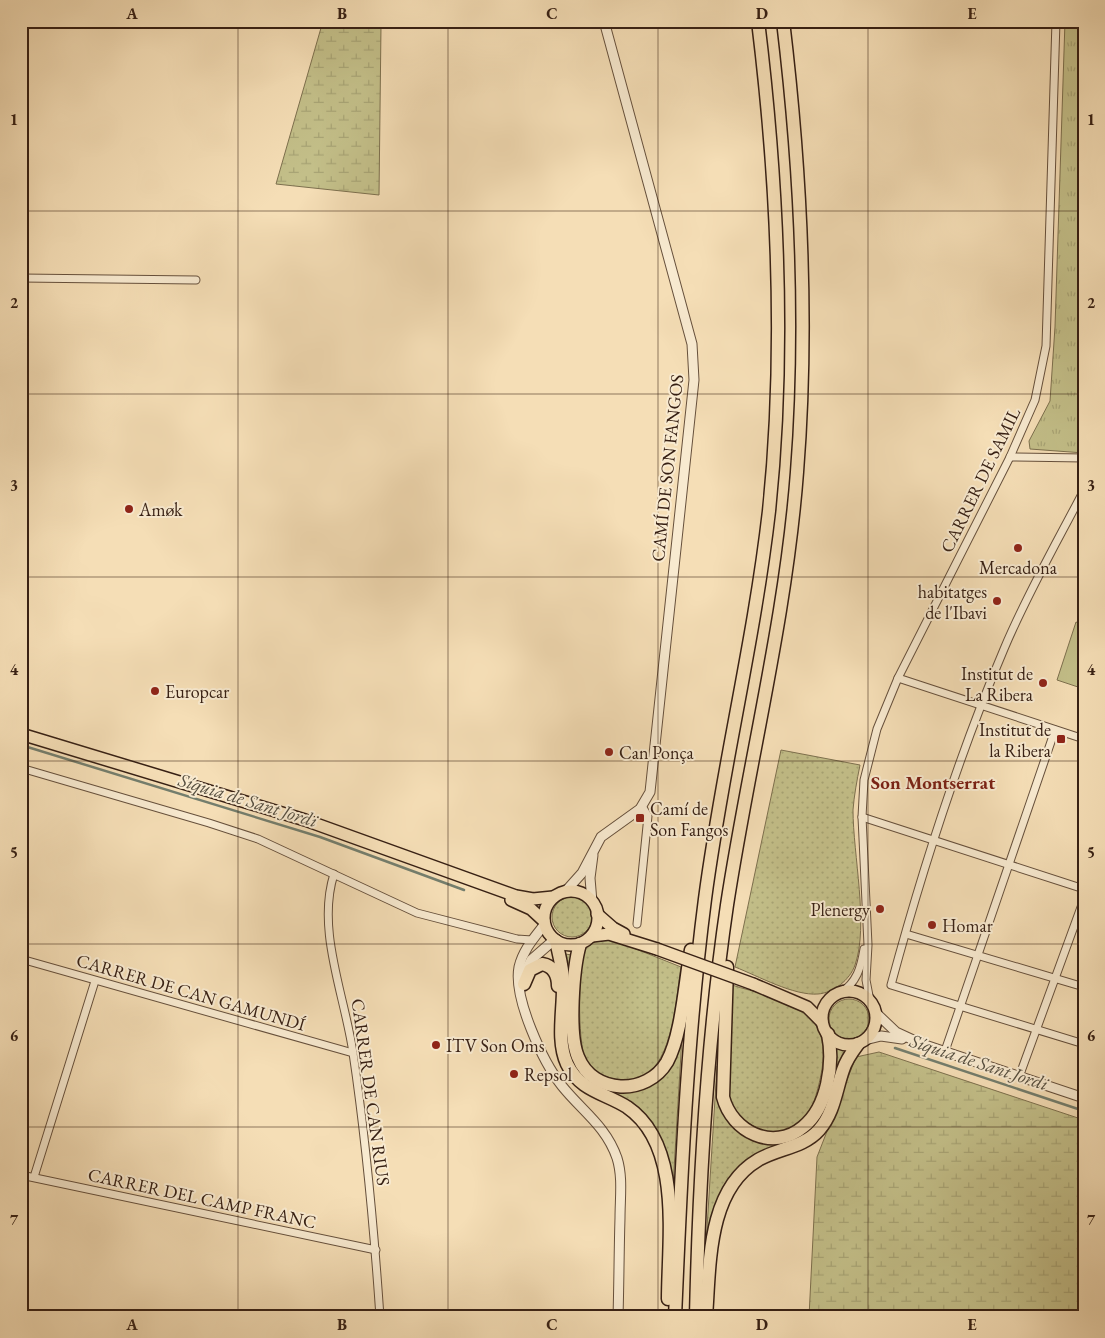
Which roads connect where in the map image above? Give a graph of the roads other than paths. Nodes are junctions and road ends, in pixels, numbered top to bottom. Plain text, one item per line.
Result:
1 (604, 21) edge
2 (758, 21) edge
3 (783, 21) edge
4 (1056, 21) edge
5 (21, 278) edge
6 (196, 280) dead end
7 (1010, 457) junction
8 (1084, 458) edge
9 (1084, 490) edge
10 (898, 678) junction
11 (982, 706) junction
12 (1055, 730) junction
13 (21, 734) edge
14 (1084, 739) edge
15 (21, 768) edge
16 (642, 806) junction
17 (862, 817) junction
18 (935, 840) junction
19 (594, 847) junction
20 (1011, 865) junction
21 (334, 874) junction
22 (471, 881) junction
23 (1084, 889) edge
24 (565, 892) junction
25 (553, 897) junction
26 (705, 897) junction
27 (1084, 899) edge
28 (592, 902) junction
29 (728, 904) junction
30 (598, 914) junction
31 (544, 923) junction
32 (637, 924) dead end
33 (867, 934) junction
34 (906, 934) junction
35 (592, 936) junction
36 (532, 940) junction
37 (555, 941) junction
38 (636, 941) junction
39 (580, 944) junction
40 (979, 956) junction
41 (21, 959) edge
42 (1056, 978) junction
43 (95, 981) junction
44 (524, 984) junction
45 (1084, 987) edge
46 (782, 995) junction
47 (836, 995) junction
48 (870, 1001) junction
49 (961, 1007) junction
50 (563, 1009) junction
51 (876, 1012) junction
52 (528, 1017) junction
53 (822, 1022) junction
54 (1036, 1030) junction
55 (828, 1034) junction
56 (862, 1042) junction
57 (922, 1044) junction
58 (1084, 1044) edge
59 (945, 1051) junction
60 (353, 1053) junction
61 (1019, 1077) junction
62 (1084, 1098) edge
63 (21, 1175) edge
64 (34, 1178) junction
65 (376, 1250) junction
66 (380, 1317) edge
67 (618, 1317) edge
68 (668, 1317) edge
69 (675, 1317) edge
70 (696, 1317) edge
71 (706, 1317) edge

1 - 16 street, CAMÍ DE SON FANGOS
2 - 26 highway
3 - 29 highway
4 - 7 street, CARRER DE SAMIL
5 - 6 street
7 - 8 street
7 - 10 street, CARRER DE SAMIL
9 - 11 street
10 - 11 street
10 - 17 street, CARRER DE SAMIL
11 - 12 street
11 - 18 street
12 - 14 street
12 - 20 street
13 - 22 main road
15 - 21 street
16 - 19 street
16 - 32 street
17 - 18 street
17 - 33 street, CARRER DE SAMIL
18 - 20 street
18 - 34 street
19 - 24 street
19 - 28 street
20 - 23 street
20 - 40 street
21 - 36 street
21 - 60 street, CARRER DE CAN RIUS
22 - 25 main road
22 - 31 main road
24 - 25 main road
24 - 28 main road
25 - 31 main road
26 - 39 highway
26 - 69 highway
27 - 42 street
28 - 30 main road
29 - 55 highway
29 - 70 highway
30 - 35 main road
30 - 38 main road
31 - 36 street
31 - 37 main road
33 - 47 street, CARRER DE SAMIL
33 - 48 street, CARRER DE SAMIL
34 - 40 street
34 - 49 street
35 - 38 main road
35 - 39 main road
36 - 52 street
37 - 39 main road
37 - 44 street
37 - 50 highway
38 - 46 main road, bridge
40 - 42 street
40 - 49 street
41 - 43 street, CARRER DE CAN GAMUNDÍ
42 - 45 street
42 - 54 street
43 - 60 street, CARRER DE CAN GAMUNDÍ
43 - 64 street
44 - 50 highway
44 - 52 street
46 - 47 main road
46 - 53 main road
47 - 48 main road
47 - 53 main road
48 - 51 main road
49 - 54 street
49 - 59 street
50 - 68 highway
51 - 56 main road
51 - 57 street
52 - 67 street
53 - 55 main road
54 - 58 street
54 - 61 street
55 - 56 main road
56 - 57 street
56 - 71 highway
57 - 59 street
59 - 61 street
60 - 65 street, CARRER DE CAN RIUS
61 - 62 street
63 - 64 street, CARRER DEL CAMP FRANC
64 - 65 street, CARRER DEL CAMP FRANC
65 - 66 street, CARRER DE CAN RIUS

